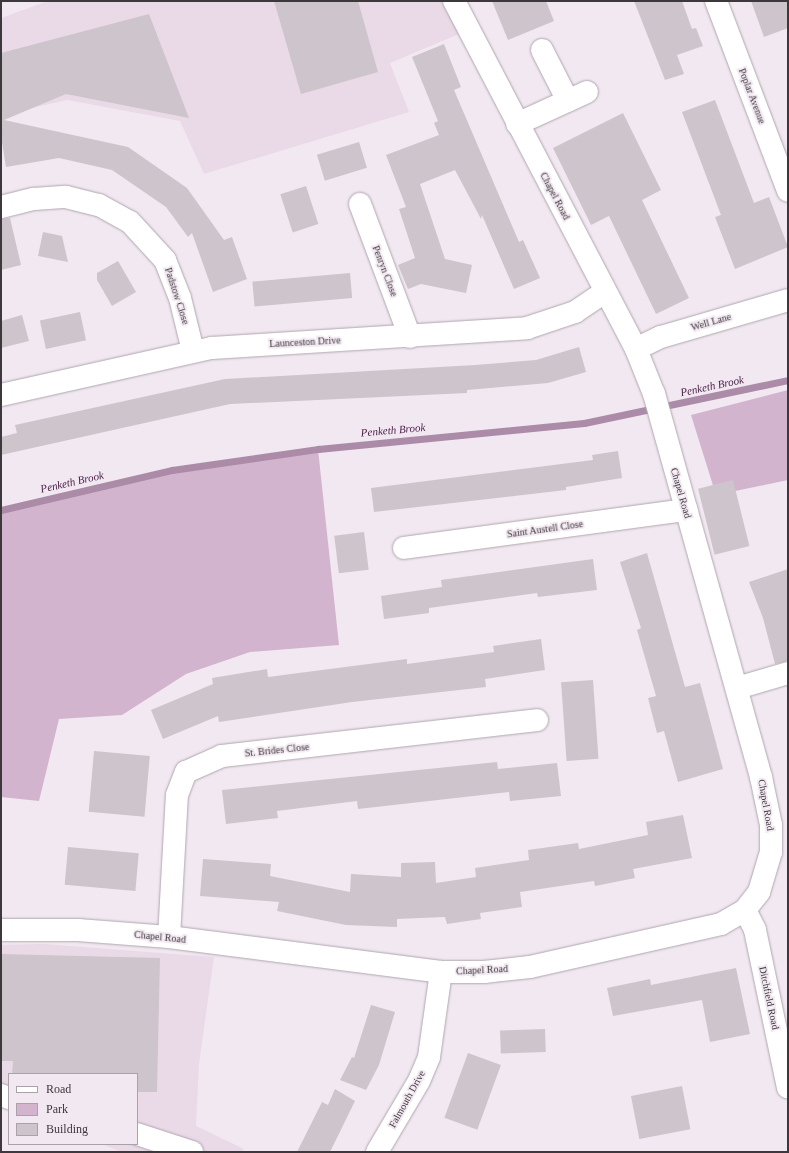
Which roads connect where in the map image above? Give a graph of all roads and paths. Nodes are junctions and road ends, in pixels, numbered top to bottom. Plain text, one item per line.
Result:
1 (454, 1) edge
2 (716, 1) edge
3 (542, 50) dead end
4 (587, 92) dead end
5 (568, 101) junction
6 (517, 124) junction
7 (788, 191) edge
8 (360, 204) dead end
9 (1, 207) edge
10 (605, 292) junction
11 (788, 300) edge
12 (410, 337) junction
13 (636, 349) junction
14 (194, 351) junction
15 (1, 395) edge
16 (686, 510) junction
17 (404, 548) dead end
18 (788, 673) edge
19 (737, 688) junction
20 (538, 720) dead end
21 (745, 910) junction
22 (1, 930) edge
23 (169, 937) junction
24 (441, 972) junction
25 (788, 1088) edge
26 (138, 1134) edge
27 (192, 1152) edge
28 (376, 1152) edge

1 - 6 street, Chapel Road
2 - 7 street, Poplar Avenue
3 - 5 street
4 - 5 street
5 - 6 street
6 - 10 street, Chapel Road
8 - 12 street, Penryn Close
9 - 14 street, Padstow Close
10 - 12 street, Launceston Drive
10 - 13 street, Chapel Road
11 - 13 street, Well Lane
12 - 14 street, Launceston Drive
13 - 16 street, Chapel Road
14 - 15 street, Launceston Drive
16 - 17 street, Saint Austell Close
16 - 19 street, Chapel Road
18 - 19 street
19 - 21 street, Chapel Road
20 - 23 street, St. Brides Close
21 - 24 street, Chapel Road
21 - 25 street, Ditchfield Road
22 - 23 street, Chapel Road
23 - 24 street, Chapel Road
24 - 28 street, Falmouth Drive
26 - 27 street

